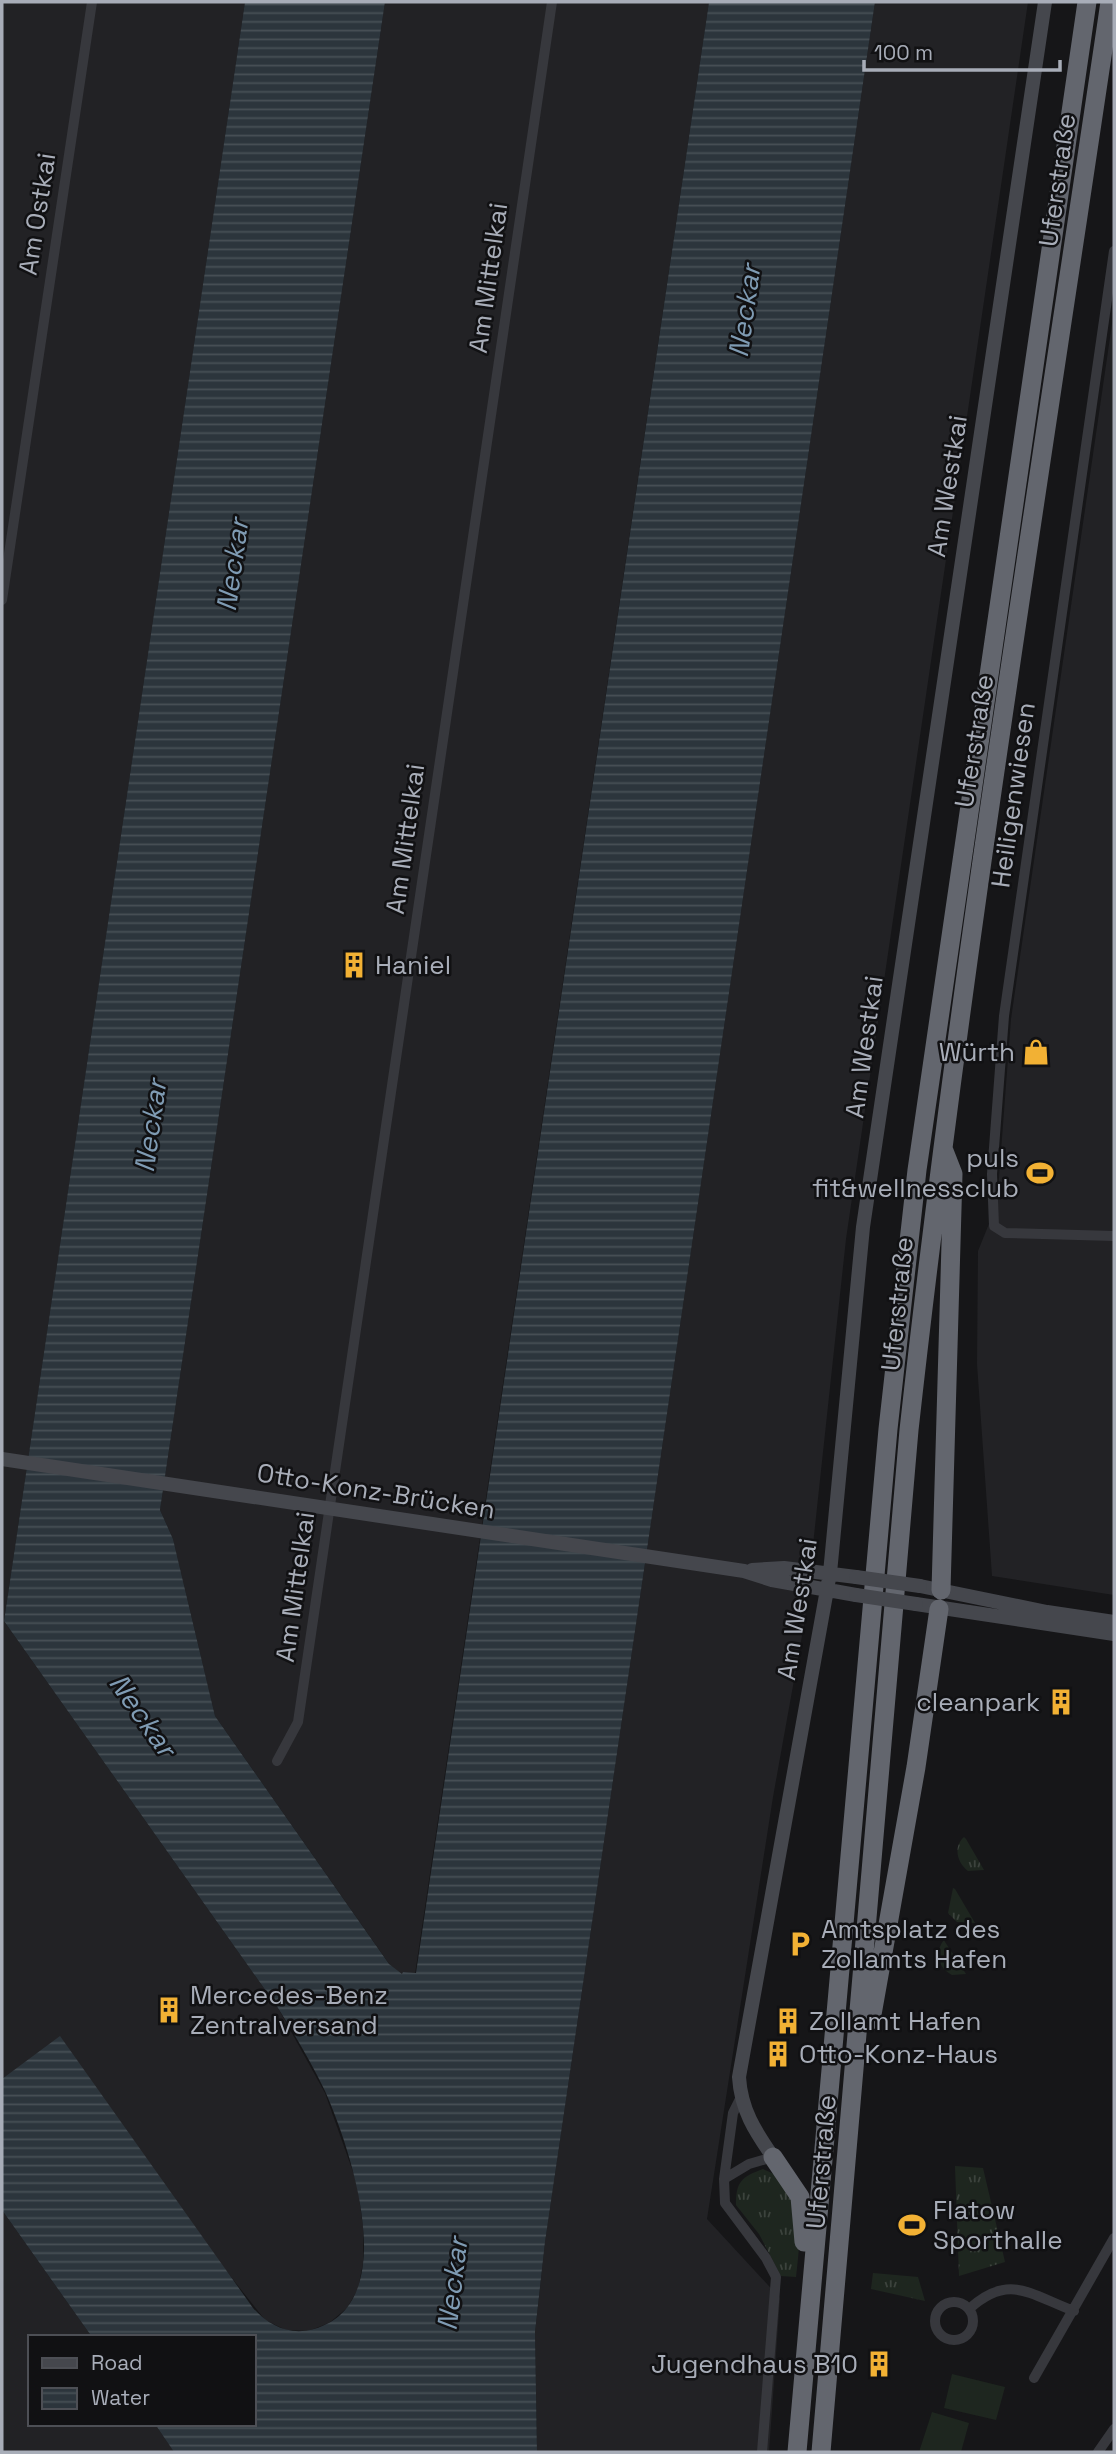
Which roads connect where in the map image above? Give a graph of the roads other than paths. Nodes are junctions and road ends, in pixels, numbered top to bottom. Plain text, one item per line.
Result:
1 (92, 2) edge
2 (552, 2) edge
3 (1045, 2) edge
4 (1087, 2) edge
5 (1110, 2) edge
6 (1114, 251) edge
7 (2, 600) edge
8 (942, 1146) junction
9 (1114, 1236) edge
10 (2, 1459) edge
11 (329, 1509) junction
12 (744, 1571) junction
13 (830, 1573) junction
14 (827, 1590) junction
15 (940, 1599) junction
16 (989, 1608) junction
17 (1114, 1622) edge
18 (1114, 1634) edge
19 (277, 1761) dead end
20 (859, 2038) junction
21 (740, 2099) junction
22 (773, 2157) junction
23 (724, 2179) junction
24 (1114, 2238) edge
25 (814, 2260) junction
26 (969, 2309) dead end
27 (1074, 2311) junction
28 (1034, 2378) dead end
29 (1114, 2430) edge
30 (762, 2452) edge
31 (797, 2452) edge
32 (821, 2452) edge
33 (1098, 2452) edge

1 - 7 street, Am Ostkai
2 - 11 street, Am Mittelkai
3 - 13 main road, Am Westkai
4 - 25 highway, Uferstraße
5 - 8 highway, Uferstraße
6 - 9 street, Heiligenwiesen
8 - 15 highway
8 - 20 highway, Uferstraße
10 - 11 main road, Otto-Konz-Brücken
11 - 12 main road, Otto-Konz-Brücken
11 - 19 street, Am Mittelkai
12 - 13 main road, Otto-Konz-Brücken
12 - 14 main road, Otto-Konz-Brücken
13 - 14 main road, Am Westkai
13 - 15 main road, Otto-Konz-Brücken, bridge
14 - 15 main road, Otto-Konz-Brücken, bridge
14 - 21 main road, Am Westkai
15 - 16 main road, Otto-Konz-Brücken
15 - 20 highway
16 - 17 main road, Otto-Konz-Brücken
16 - 18 main road, Otto-Konz-Brücken
20 - 32 highway, Uferstraße
21 - 22 main road, Am Westkai
21 - 23 street, Am Westkai
22 - 23 street
22 - 25 highway
23 - 30 street, Am Westkai
24 - 27 street
25 - 31 highway, Uferstraße
26 - 27 street
27 - 28 street
29 - 33 street

